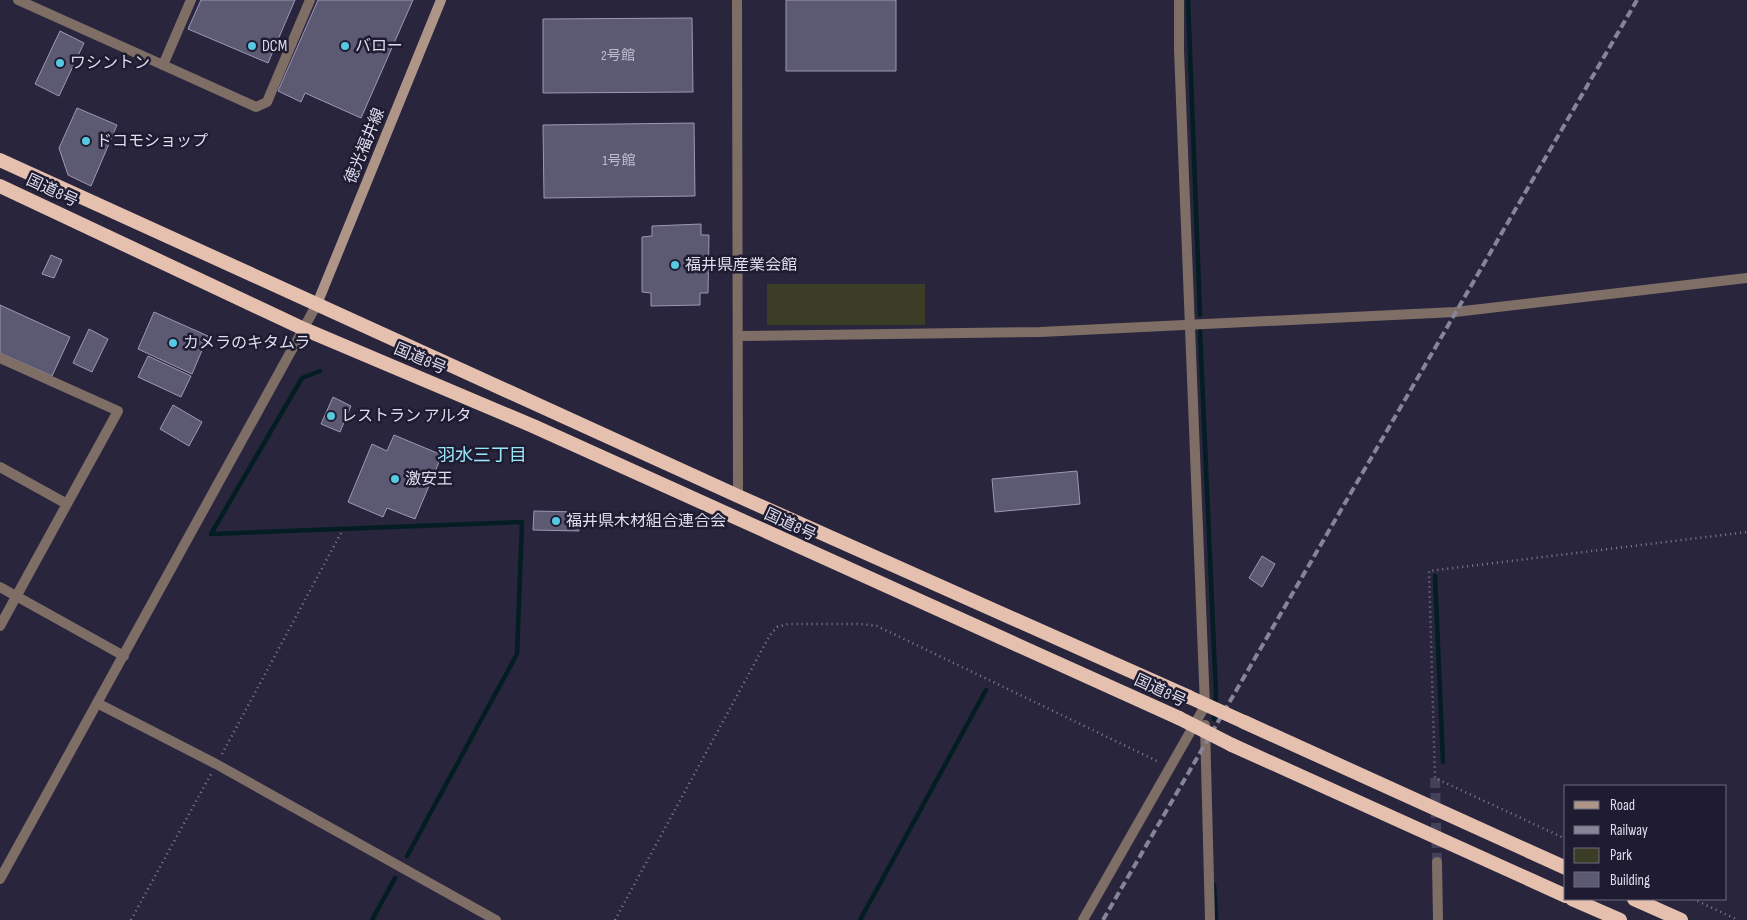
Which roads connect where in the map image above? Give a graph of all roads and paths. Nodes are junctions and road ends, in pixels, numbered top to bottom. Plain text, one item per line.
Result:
1 (18, 0) edge
2 (191, 0) edge
3 (310, 0) edge
4 (441, 0) edge
5 (737, 0) edge
6 (1179, 0) edge
7 (163, 65) junction
8 (0, 160) edge
9 (0, 186) edge
10 (1747, 278) edge
11 (317, 304) junction
12 (1190, 325) junction
13 (304, 329) junction
14 (738, 336) junction
15 (0, 358) edge
16 (0, 467) edge
17 (738, 496) junction
18 (67, 504) junction
19 (1747, 532) edge
20 (341, 533) dead end
21 (0, 587) edge
22 (17, 596) junction
23 (0, 626) edge
24 (124, 656) junction
25 (97, 703) junction
26 (1206, 706) junction
27 (216, 764) junction
28 (1170, 768) junction
29 (1564, 838) edge
30 (1437, 862) tunnel mouth
31 (1564, 867) edge
32 (0, 879) edge
33 (1564, 895) edge
34 (1574, 900) edge
35 (1636, 900) edge
36 (1695, 900) edge
37 (131, 920) edge
38 (496, 920) edge
39 (615, 920) edge
40 (1083, 920) edge
41 (1210, 920) edge
42 (1438, 920) edge
43 (1620, 920) edge
44 (1681, 920) edge
45 (1738, 920) edge

1 - 7 street
2 - 7 street
3 - 7 street
4 - 11 main road, 徳光福井線
5 - 14 street
6 - 12 street
8 - 11 highway, 国道8号
9 - 13 highway, 国道8号
10 - 12 street
11 - 13 street
11 - 17 highway, 国道8号
12 - 14 street
12 - 26 street
13 - 24 street
13 - 33 highway, 国道8号, bridge
14 - 17 street
15 - 18 street
16 - 18 street
17 - 31 highway, 国道8号, bridge
18 - 22 street
19 - 29 path
20 - 27 path
21 - 22 street
22 - 23 street
22 - 24 street
24 - 25 street
25 - 27 street
25 - 32 street
26 - 28 street
26 - 41 street
27 - 37 path
27 - 38 street
28 - 39 path
28 - 40 street
30 - 42 street
34 - 43 highway
35 - 44 highway
36 - 45 path

